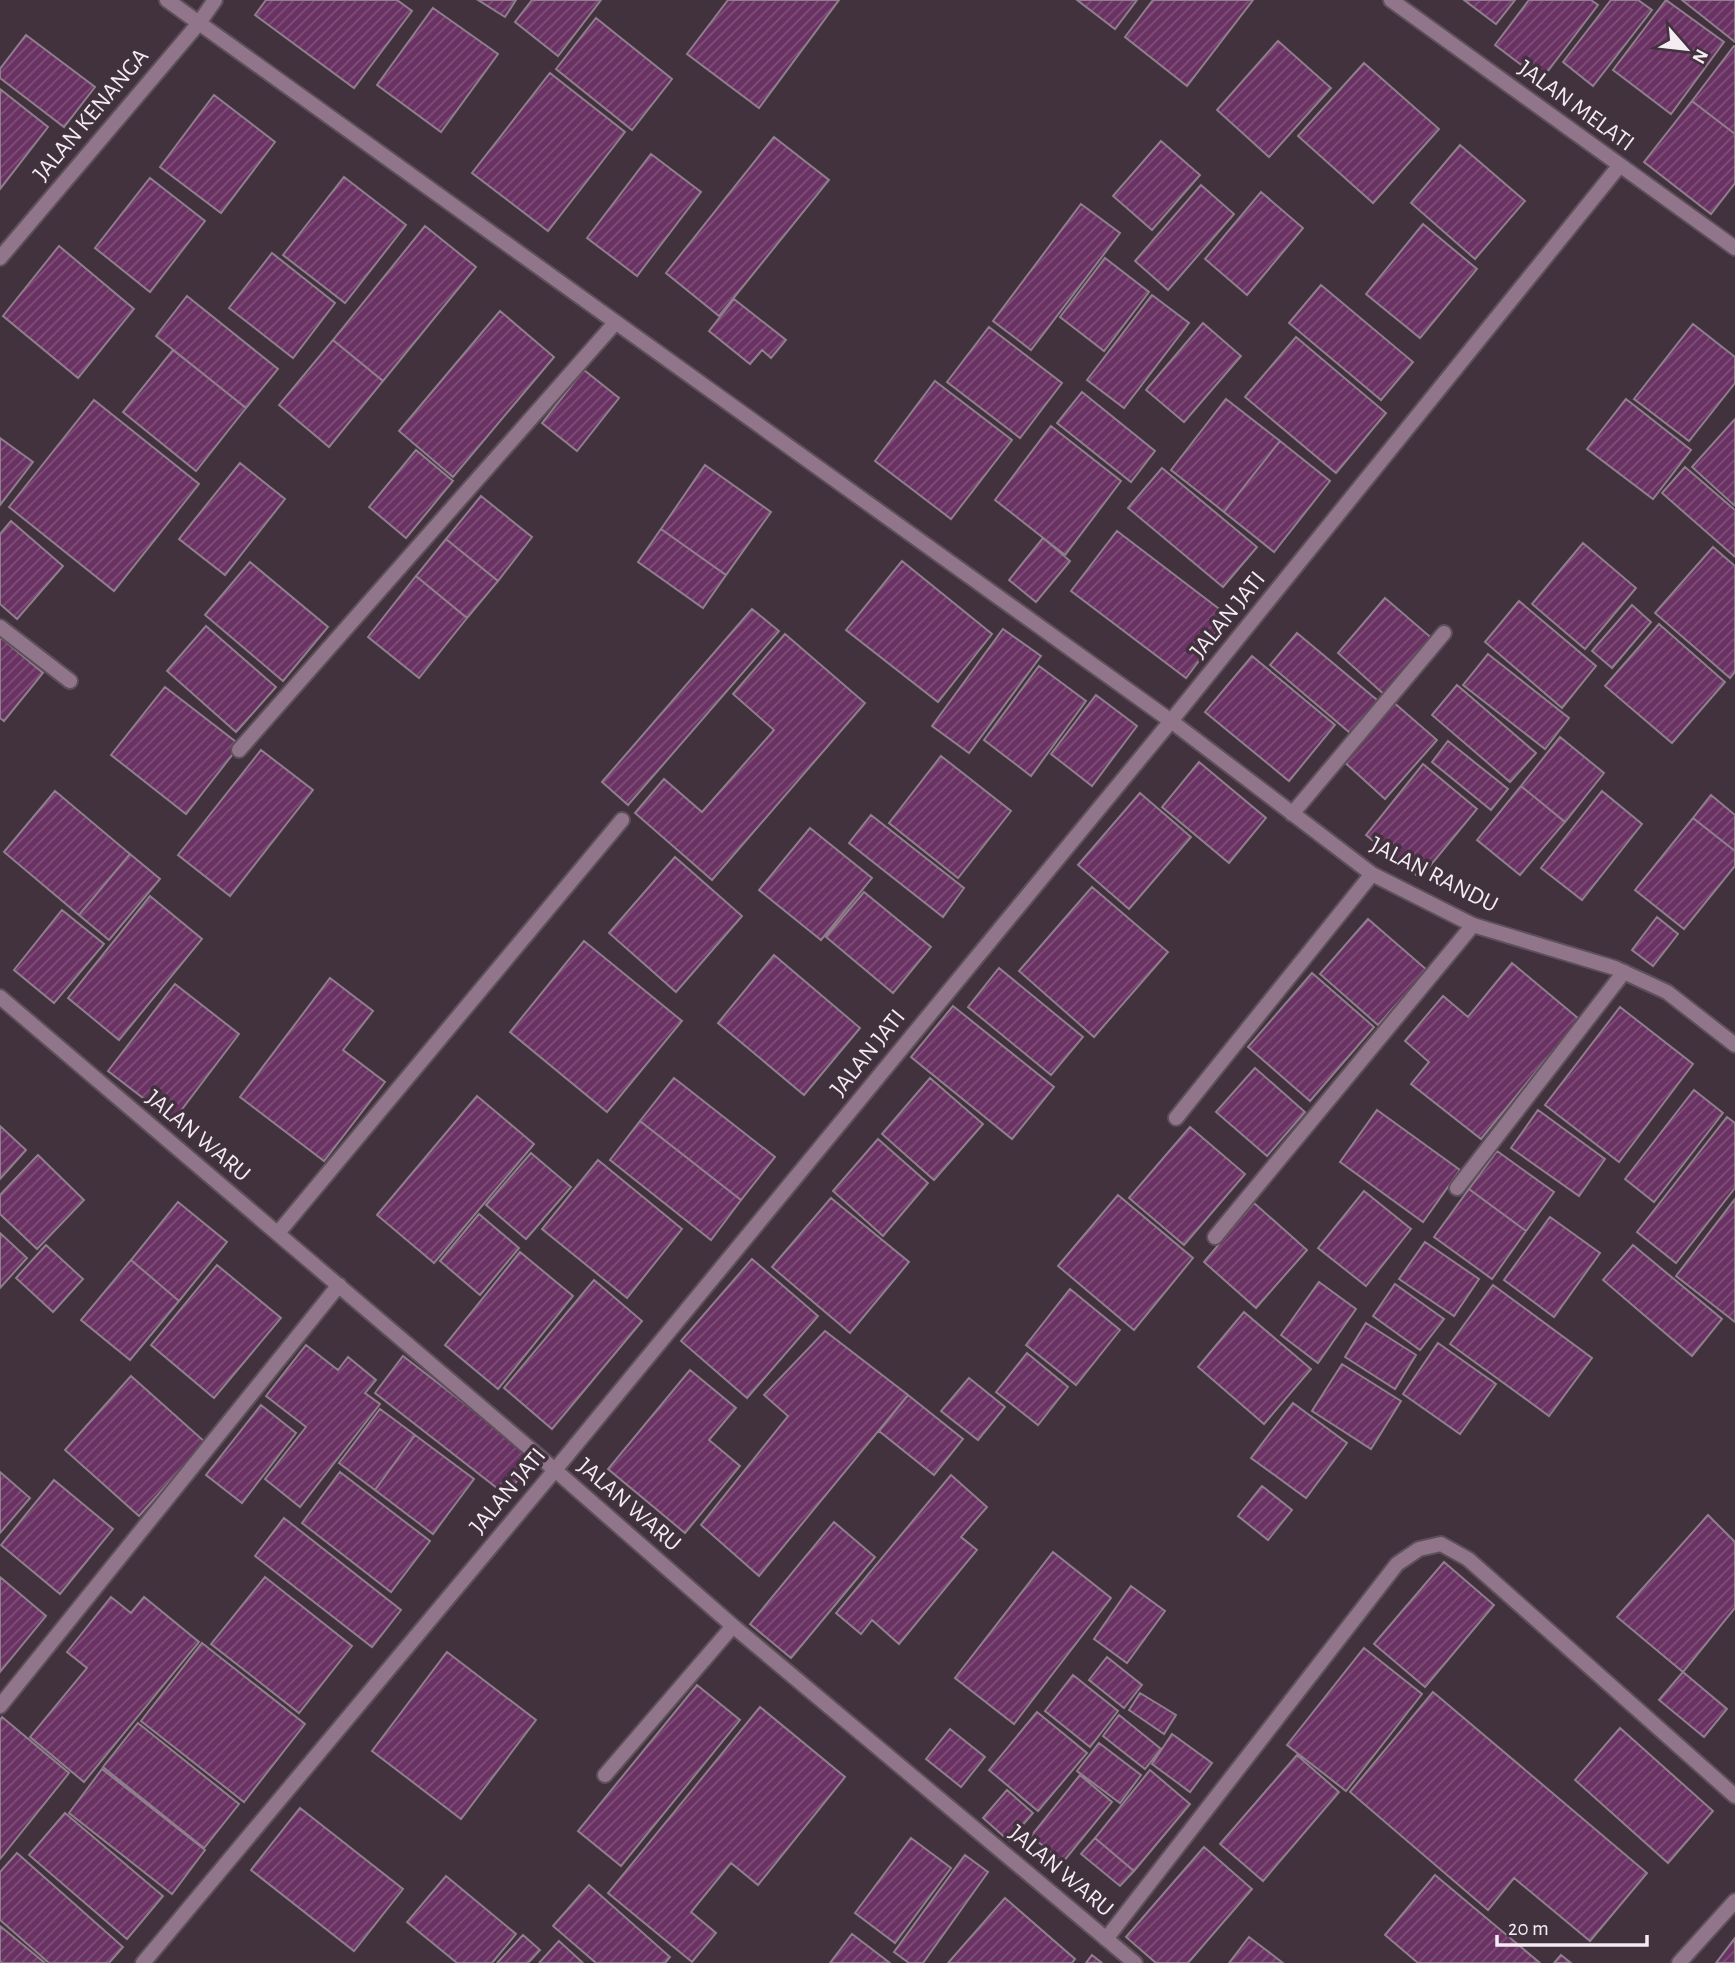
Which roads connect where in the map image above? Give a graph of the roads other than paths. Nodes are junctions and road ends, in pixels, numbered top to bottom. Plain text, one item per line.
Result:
1 (167, 0) edge
2 (215, 0) edge
3 (1391, 0) edge
4 (199, 23) junction
5 (1620, 165) junction
6 (1735, 248) edge
7 (0, 258) edge
8 (615, 323) junction
9 (0, 627) edge
10 (1444, 633) dead end
11 (70, 681) dead end
12 (1171, 722) junction
13 (239, 750) dead end
14 (1292, 814) junction
15 (622, 820) dead end
16 (1372, 874) junction
17 (1474, 925) junction
18 (1624, 972) junction
19 (0, 997) edge
20 (1735, 1045) edge
21 (1176, 1118) dead end
22 (1457, 1188) dead end
23 (278, 1233) junction
24 (1215, 1237) dead end
25 (339, 1285) junction
26 (555, 1470) junction
27 (733, 1626) junction
28 (0, 1706) edge
29 (605, 1775) dead end
30 (1735, 1796) edge
31 (1735, 1901) edge
32 (1106, 1938) junction
33 (143, 1963) edge
34 (1135, 1963) edge
35 (1679, 1963) edge

1 - 4 street, JALAN RANDU
2 - 4 street, JALAN KENANGA
3 - 5 street, JALAN MELATI
4 - 7 street, JALAN KENANGA
4 - 8 street, JALAN RANDU
5 - 6 street, JALAN MELATI
5 - 12 street, JALAN JATI
8 - 12 street, JALAN RANDU
8 - 13 street
9 - 11 street
10 - 14 street
12 - 14 street, JALAN RANDU
12 - 26 street, JALAN JATI
14 - 16 street, JALAN RANDU
15 - 23 street
16 - 17 street, JALAN RANDU
16 - 21 street
17 - 18 street, JALAN RANDU
17 - 24 street
18 - 20 street, JALAN RANDU
18 - 22 street
19 - 23 street, JALAN WARU
23 - 25 street, JALAN WARU
25 - 26 street, JALAN WARU
25 - 28 street
26 - 27 street, JALAN WARU
26 - 33 street, JALAN JATI
27 - 29 street
27 - 32 street, JALAN WARU
30 - 32 street
31 - 35 street
32 - 34 street, JALAN WARU

